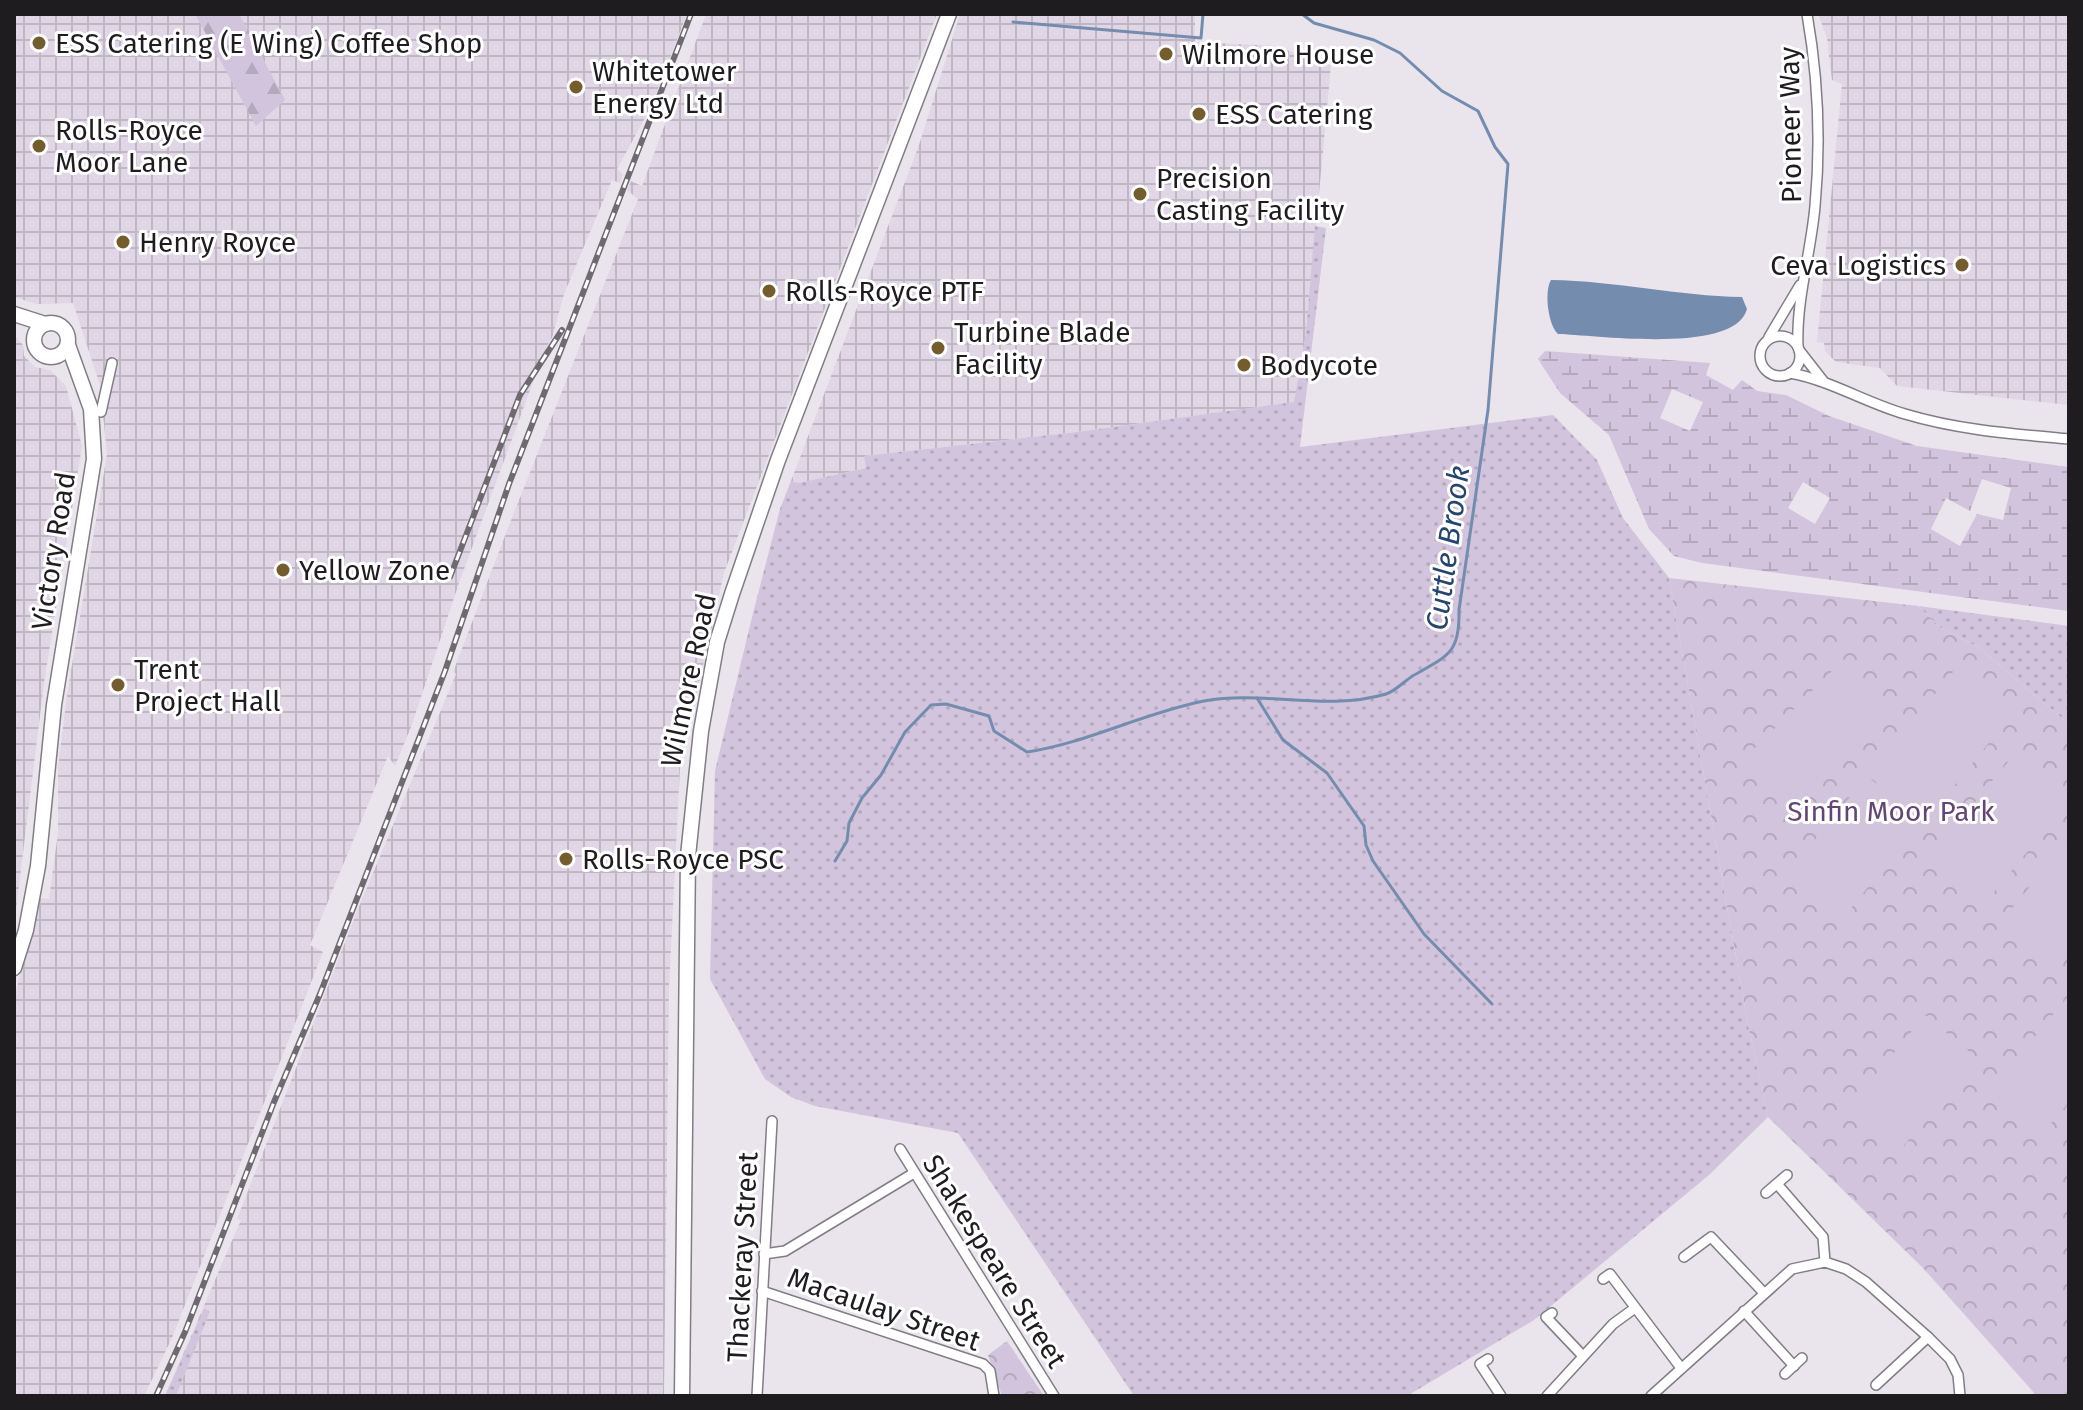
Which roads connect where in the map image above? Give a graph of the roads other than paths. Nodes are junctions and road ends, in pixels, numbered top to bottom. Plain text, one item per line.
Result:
1 (949, 14) edge
2 (1807, 14) edge
3 (1802, 282) junction
4 (14, 315) edge
5 (45, 324) junction
6 (34, 341) junction
7 (1766, 341) junction
8 (68, 345) junction
9 (1798, 348) junction
10 (53, 358) junction
11 (112, 363) dead end
12 (1790, 373) junction
13 (80, 381) junction
14 (1824, 382) junction
15 (101, 412) dead end
16 (2069, 439) edge
17 (14, 968) edge
18 (772, 1121) dead end
19 (900, 1149) dead end
20 (914, 1173) junction
21 (1787, 1175) dead end
22 (1777, 1184) junction
23 (1766, 1193) dead end
24 (764, 1254) junction
25 (1684, 1257) dead end
26 (1825, 1262) junction
27 (1603, 1279) dead end
28 (762, 1291) junction
29 (1764, 1293) junction
30 (1635, 1308) junction
31 (1744, 1311) junction
32 (1552, 1313) dead end
33 (1928, 1337) junction
34 (1582, 1355) junction
35 (1802, 1358) dead end
36 (1488, 1359) dead end
37 (1794, 1366) junction
38 (1677, 1372) junction
39 (1785, 1374) dead end
40 (1876, 1385) dead end
41 (682, 1396) edge
42 (757, 1396) edge
43 (994, 1396) edge
44 (1054, 1396) edge
45 (1501, 1396) edge
46 (1547, 1396) edge
47 (1651, 1396) edge
48 (1960, 1396) edge

1 - 41 street, Wilmore Road
2 - 3 street, Pioneer Way
3 - 7 street, Pioneer Way
3 - 9 street, Pioneer Way
4 - 5 street
4 - 6 street
5 - 6 street
5 - 8 street
6 - 10 street
7 - 9 street
7 - 12 street
8 - 10 street
8 - 13 street, Victory Road
9 - 12 street
9 - 14 street
10 - 13 street
11 - 15 street
12 - 14 street
13 - 17 street, Victory Road
14 - 16 street
18 - 24 street, Thackeray Street
19 - 20 street, Shakespeare Street
20 - 24 street
20 - 44 street, Shakespeare Street
21 - 22 street
22 - 23 street
22 - 26 street
24 - 28 street, Thackeray Street
25 - 29 street
26 - 29 street
26 - 33 street
27 - 30 street
28 - 42 street, Thackeray Street
28 - 43 street, Macaulay Street
29 - 31 street
30 - 34 street
30 - 38 street
31 - 37 street
31 - 38 street
32 - 34 street
33 - 40 street
33 - 48 street
34 - 46 street
35 - 37 street
36 - 45 street
37 - 39 street
38 - 47 street

